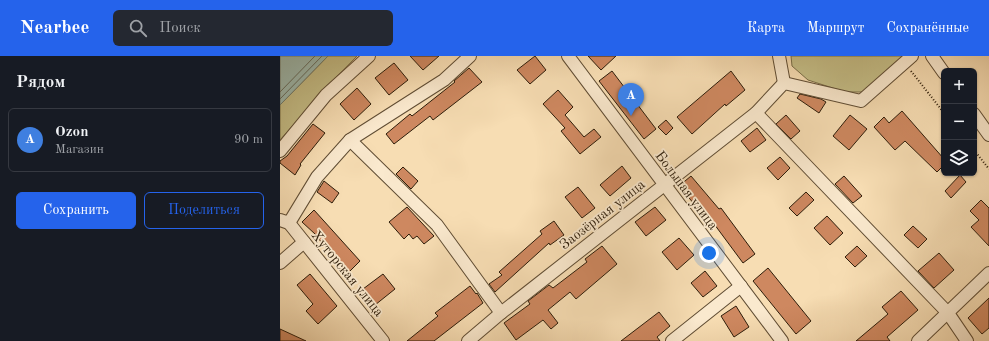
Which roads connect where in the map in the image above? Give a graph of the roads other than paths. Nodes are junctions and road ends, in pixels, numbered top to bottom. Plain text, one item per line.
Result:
1 (369, 56) edge
2 (470, 56) edge
3 (568, 56) edge
4 (780, 56) edge
5 (932, 56) edge
6 (908, 59) edge
7 (941, 69) edge
8 (784, 83) junction
9 (756, 113) junction
10 (977, 118) edge
11 (989, 135) edge
12 (350, 140) junction
13 (280, 151) edge
14 (664, 184) junction
15 (285, 221) edge
16 (304, 242) junction
17 (280, 263) edge
18 (989, 273) edge
19 (741, 286) junction
20 (501, 312) junction
21 (948, 314) junction
22 (383, 341) edge
23 (468, 341) edge
24 (672, 341) edge
25 (782, 341) edge
26 (918, 341) edge
27 (966, 341) edge

1 - 13 street
2 - 12 street
3 - 14 street, Большая улица
4 - 8 street
5 - 7 street
6 - 8 street
8 - 9 street, Заозёрная улица
9 - 14 street, Заозёрная улица
9 - 21 street
10 - 11 street
12 - 15 street
12 - 20 street
14 - 19 street, Большая улица
14 - 20 street, Заозёрная улица
15 - 16 street, Хуторская улица
16 - 17 street
16 - 22 street, Хуторская улица
18 - 21 street
19 - 24 street
19 - 25 street, Большая улица
20 - 23 street, Заозёрная улица
21 - 26 street
21 - 27 street

